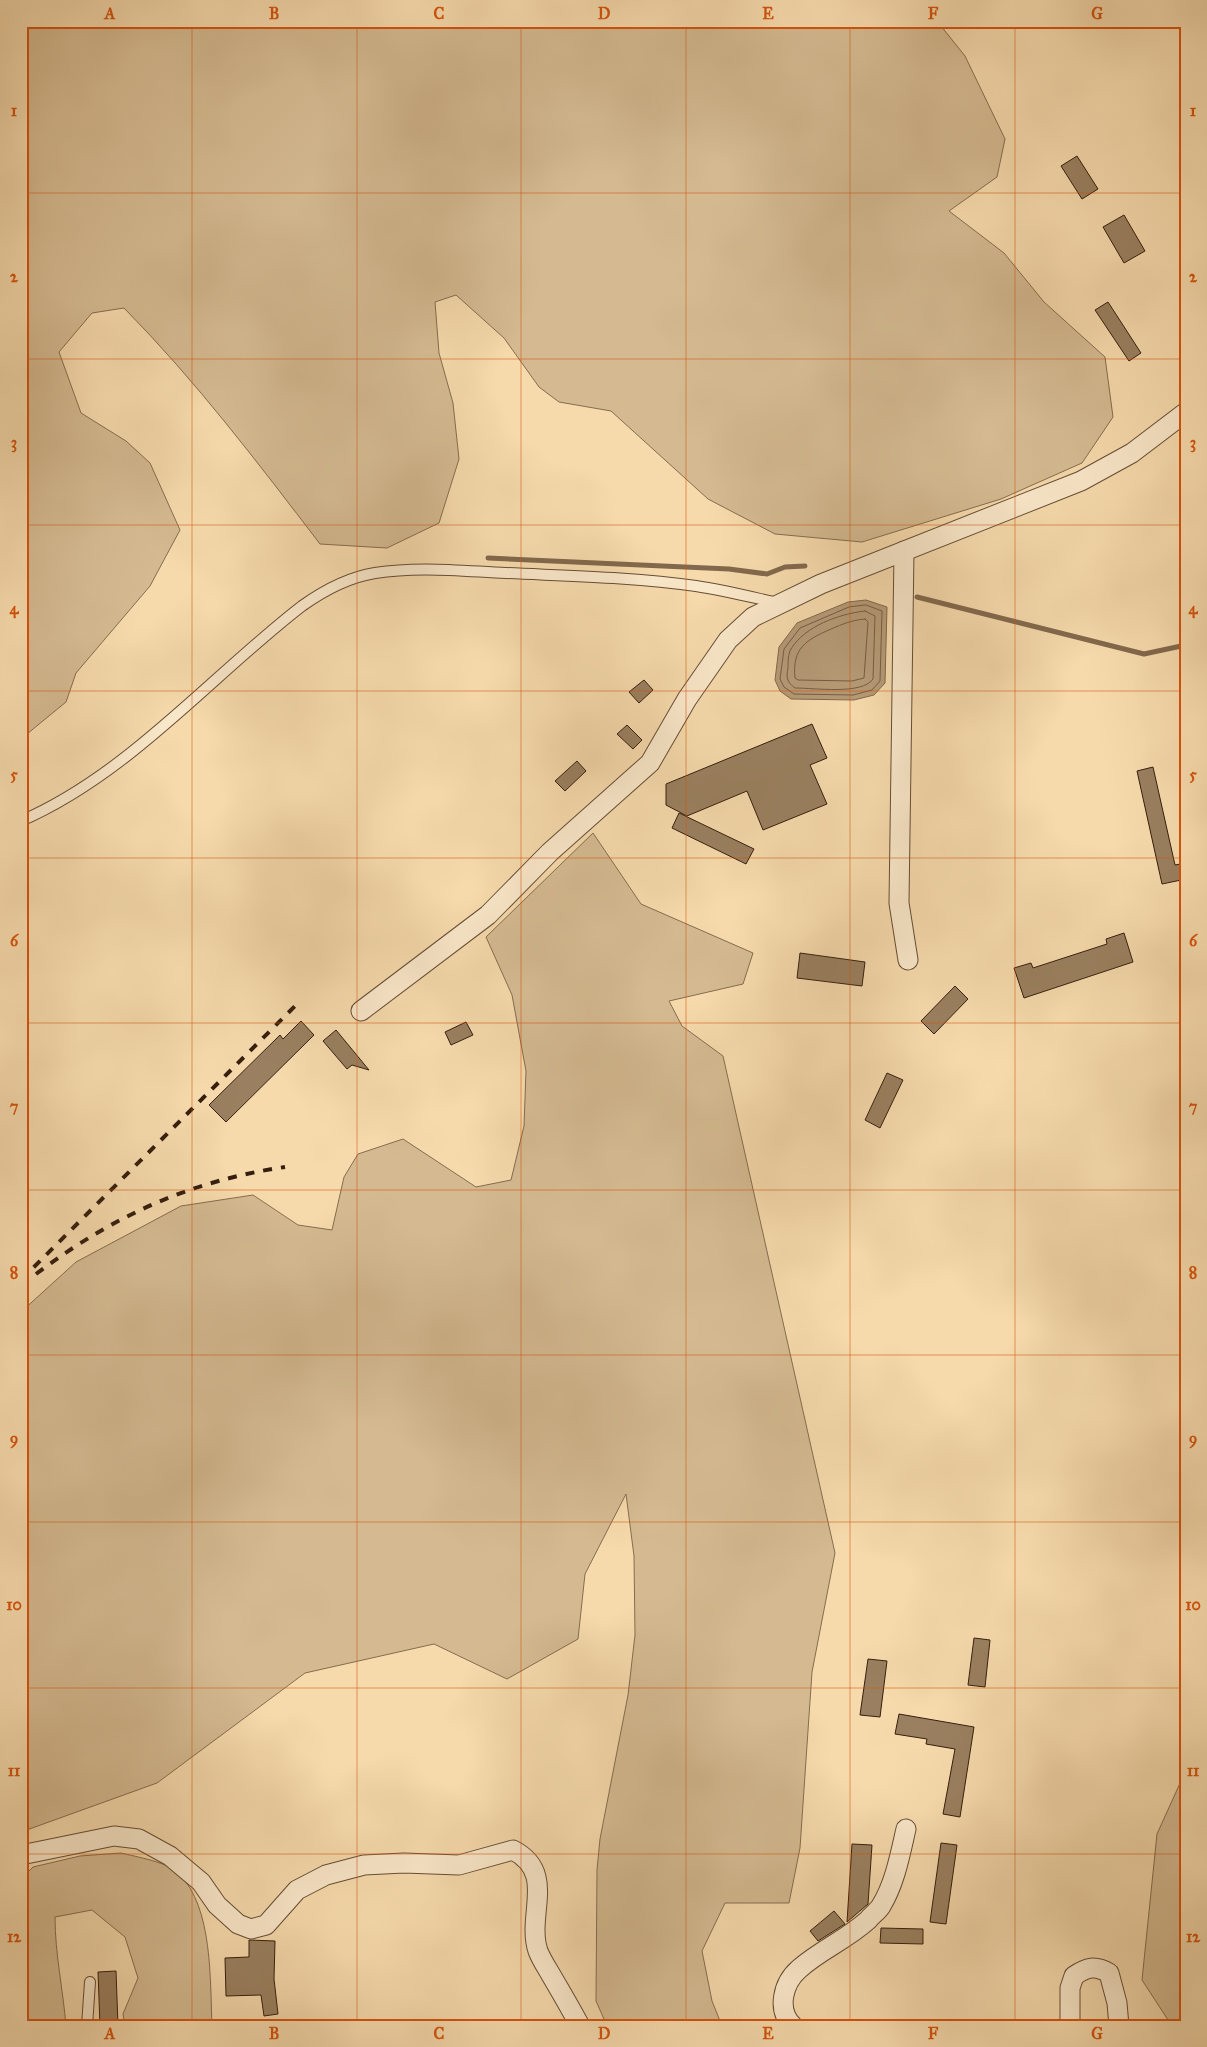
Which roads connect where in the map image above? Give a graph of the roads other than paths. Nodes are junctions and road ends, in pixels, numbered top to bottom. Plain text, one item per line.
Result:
1 (1186, 412) edge
2 (904, 551) junction
3 (780, 603) junction
4 (21, 820) edge
5 (908, 960) dead end
6 (361, 1011) dead end
7 (906, 1829) dead end
8 (21, 1854) edge
9 (90, 1982) dead end
10 (87, 2026) edge
11 (580, 2026) edge
12 (793, 2026) edge
13 (1070, 2026) edge
14 (1119, 2026) edge

1 - 2 street
2 - 3 street
2 - 5 street
3 - 4 lane
3 - 6 street
7 - 12 street
8 - 11 street
9 - 10 lane
13 - 14 street

